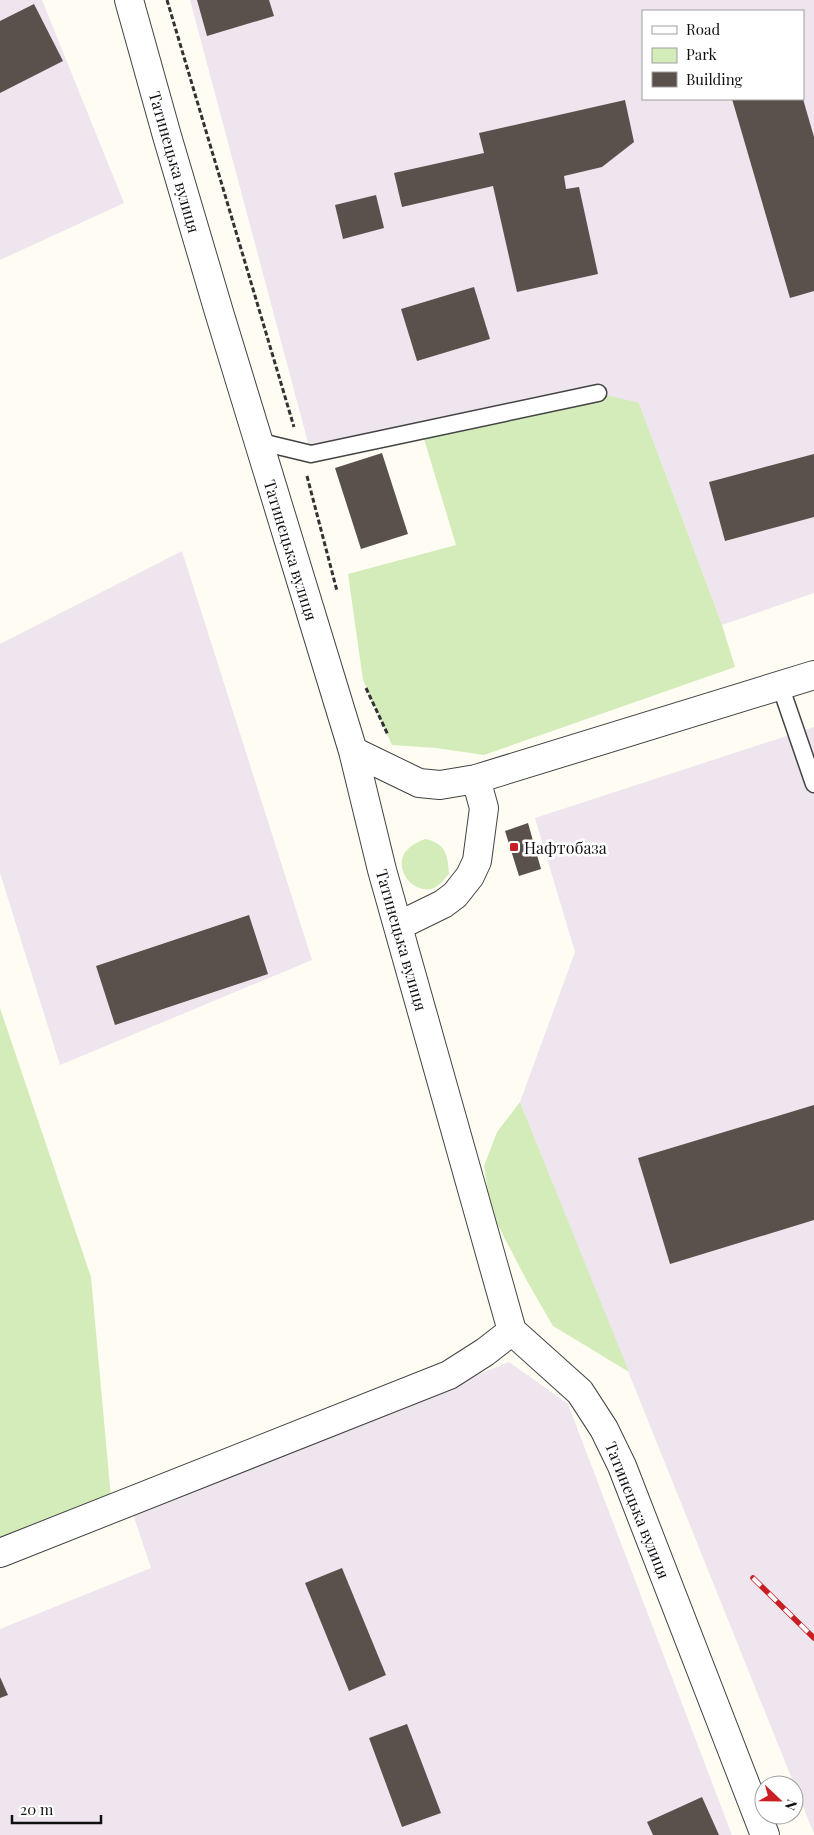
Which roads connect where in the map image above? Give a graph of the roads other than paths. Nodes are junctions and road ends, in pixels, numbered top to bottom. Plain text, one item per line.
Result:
1 (129, 0) edge
2 (598, 393) dead end
3 (257, 441) junction
4 (814, 674) edge
5 (780, 685) junction
6 (353, 751) junction
7 (476, 779) junction
8 (814, 784) edge
9 (398, 926) junction
10 (512, 1331) junction
11 (0, 1553) edge
12 (764, 1835) edge

1 - 3 street, Татинецька вулиця
2 - 3 lane
3 - 6 street, Татинецька вулиця
4 - 5 street
5 - 7 street
5 - 8 lane
6 - 7 street
6 - 9 street, Татинецька вулиця
7 - 9 street
9 - 10 street, Татинецька вулиця
10 - 11 street
10 - 12 street, Татинецька вулиця

